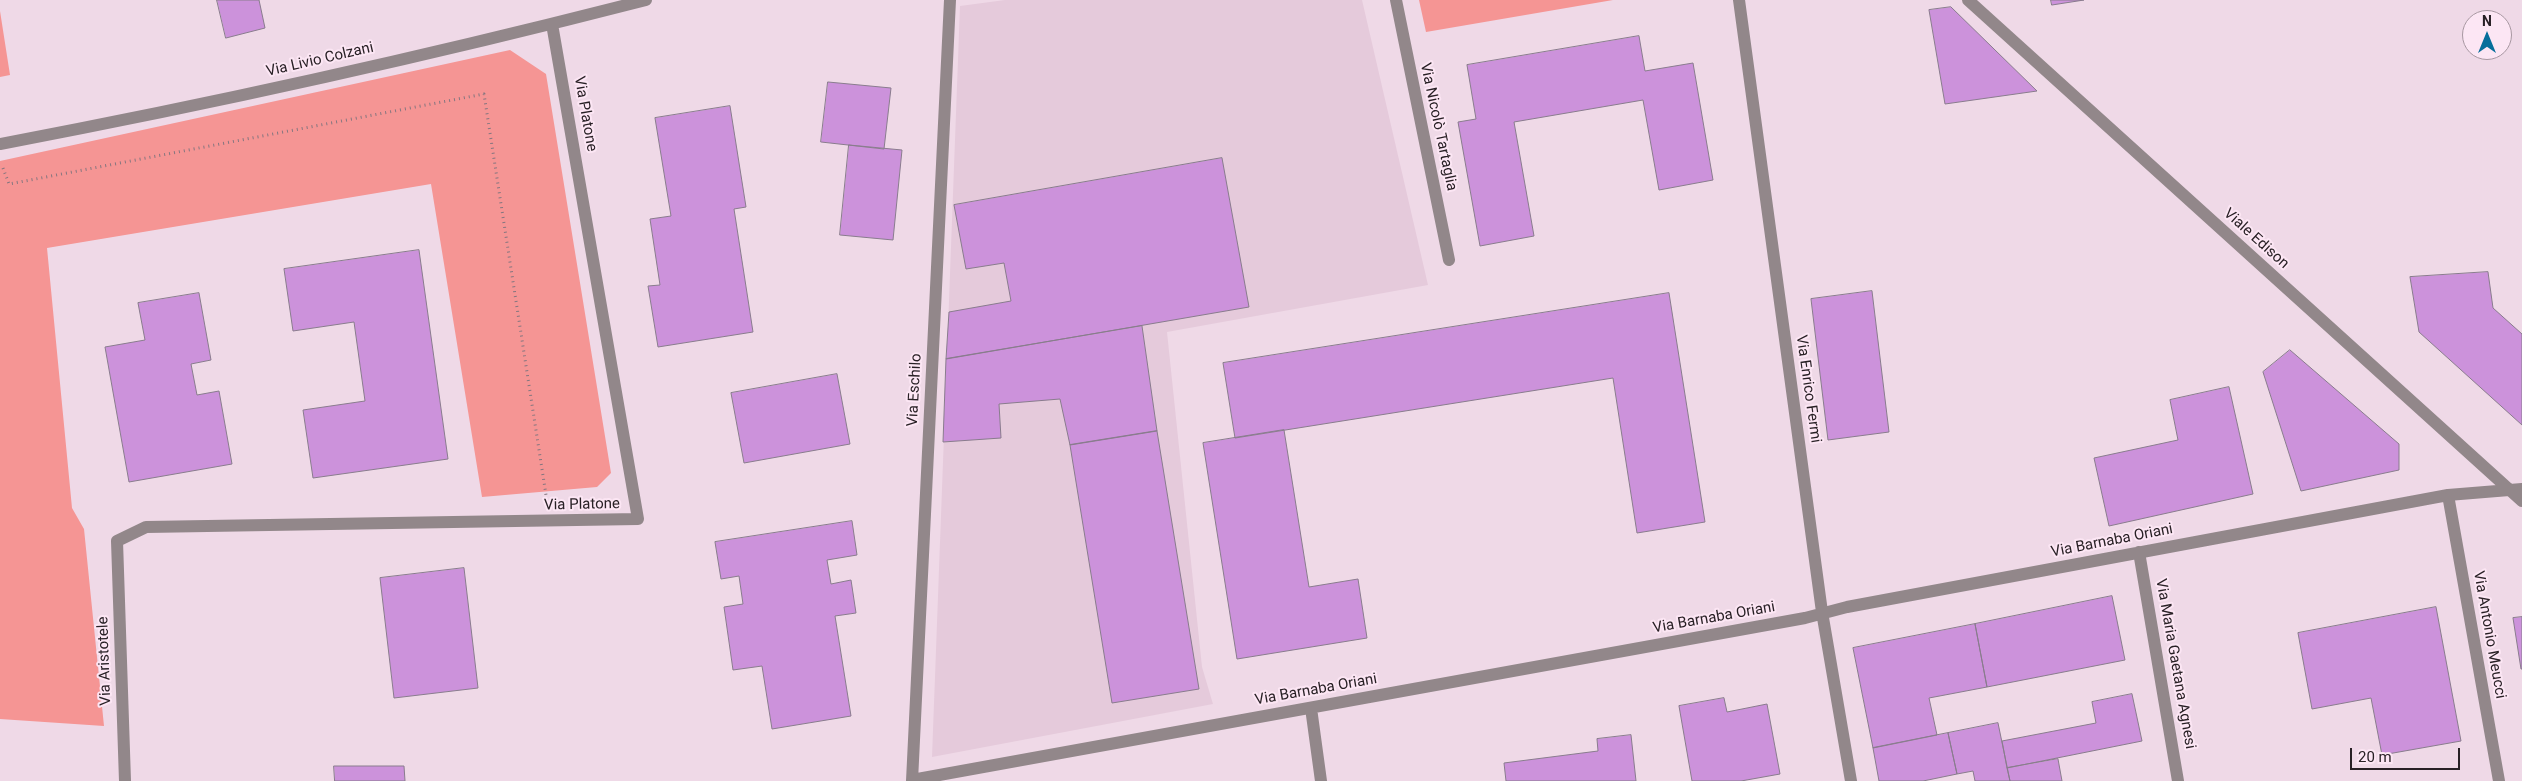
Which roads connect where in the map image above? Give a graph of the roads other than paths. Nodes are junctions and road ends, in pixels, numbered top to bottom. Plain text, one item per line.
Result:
1 (646, 0) edge
2 (950, 0) edge
3 (1396, 0) edge
4 (1739, 0) edge
5 (1968, 0) edge
6 (552, 24) junction
7 (0, 144) edge
8 (1449, 260) dead end
9 (2516, 490) edge
10 (2448, 495) junction
11 (2522, 501) edge
12 (116, 541) joint
13 (2139, 552) junction
14 (1822, 612) junction
15 (1311, 708) junction
16 (125, 781) edge
17 (912, 781) edge
18 (1321, 781) edge
19 (1851, 781) edge
20 (2178, 781) edge
21 (2499, 781) edge

1 - 6 street, Via Livio Colzani
2 - 17 street, Via Eschilo
3 - 8 street, Via Nicolò Tartaglia
4 - 14 street, Via Enrico Fermi
5 - 9 street, Viale Edison
6 - 7 street, Via Livio Colzani
6 - 12 street, Via Platone
9 - 10 street, Via Barnaba Oriani
9 - 11 street, Viale Edison
10 - 13 street, Via Barnaba Oriani
10 - 21 street, Via Antonio Meucci
12 - 16 street, Via Aristotele
13 - 14 street, Via Barnaba Oriani
13 - 20 street, Via Maria Gaetana Agnesi
14 - 15 street, Via Barnaba Oriani
14 - 19 street, Via Enrico Fermi
15 - 17 street, Via Barnaba Oriani
15 - 18 street

